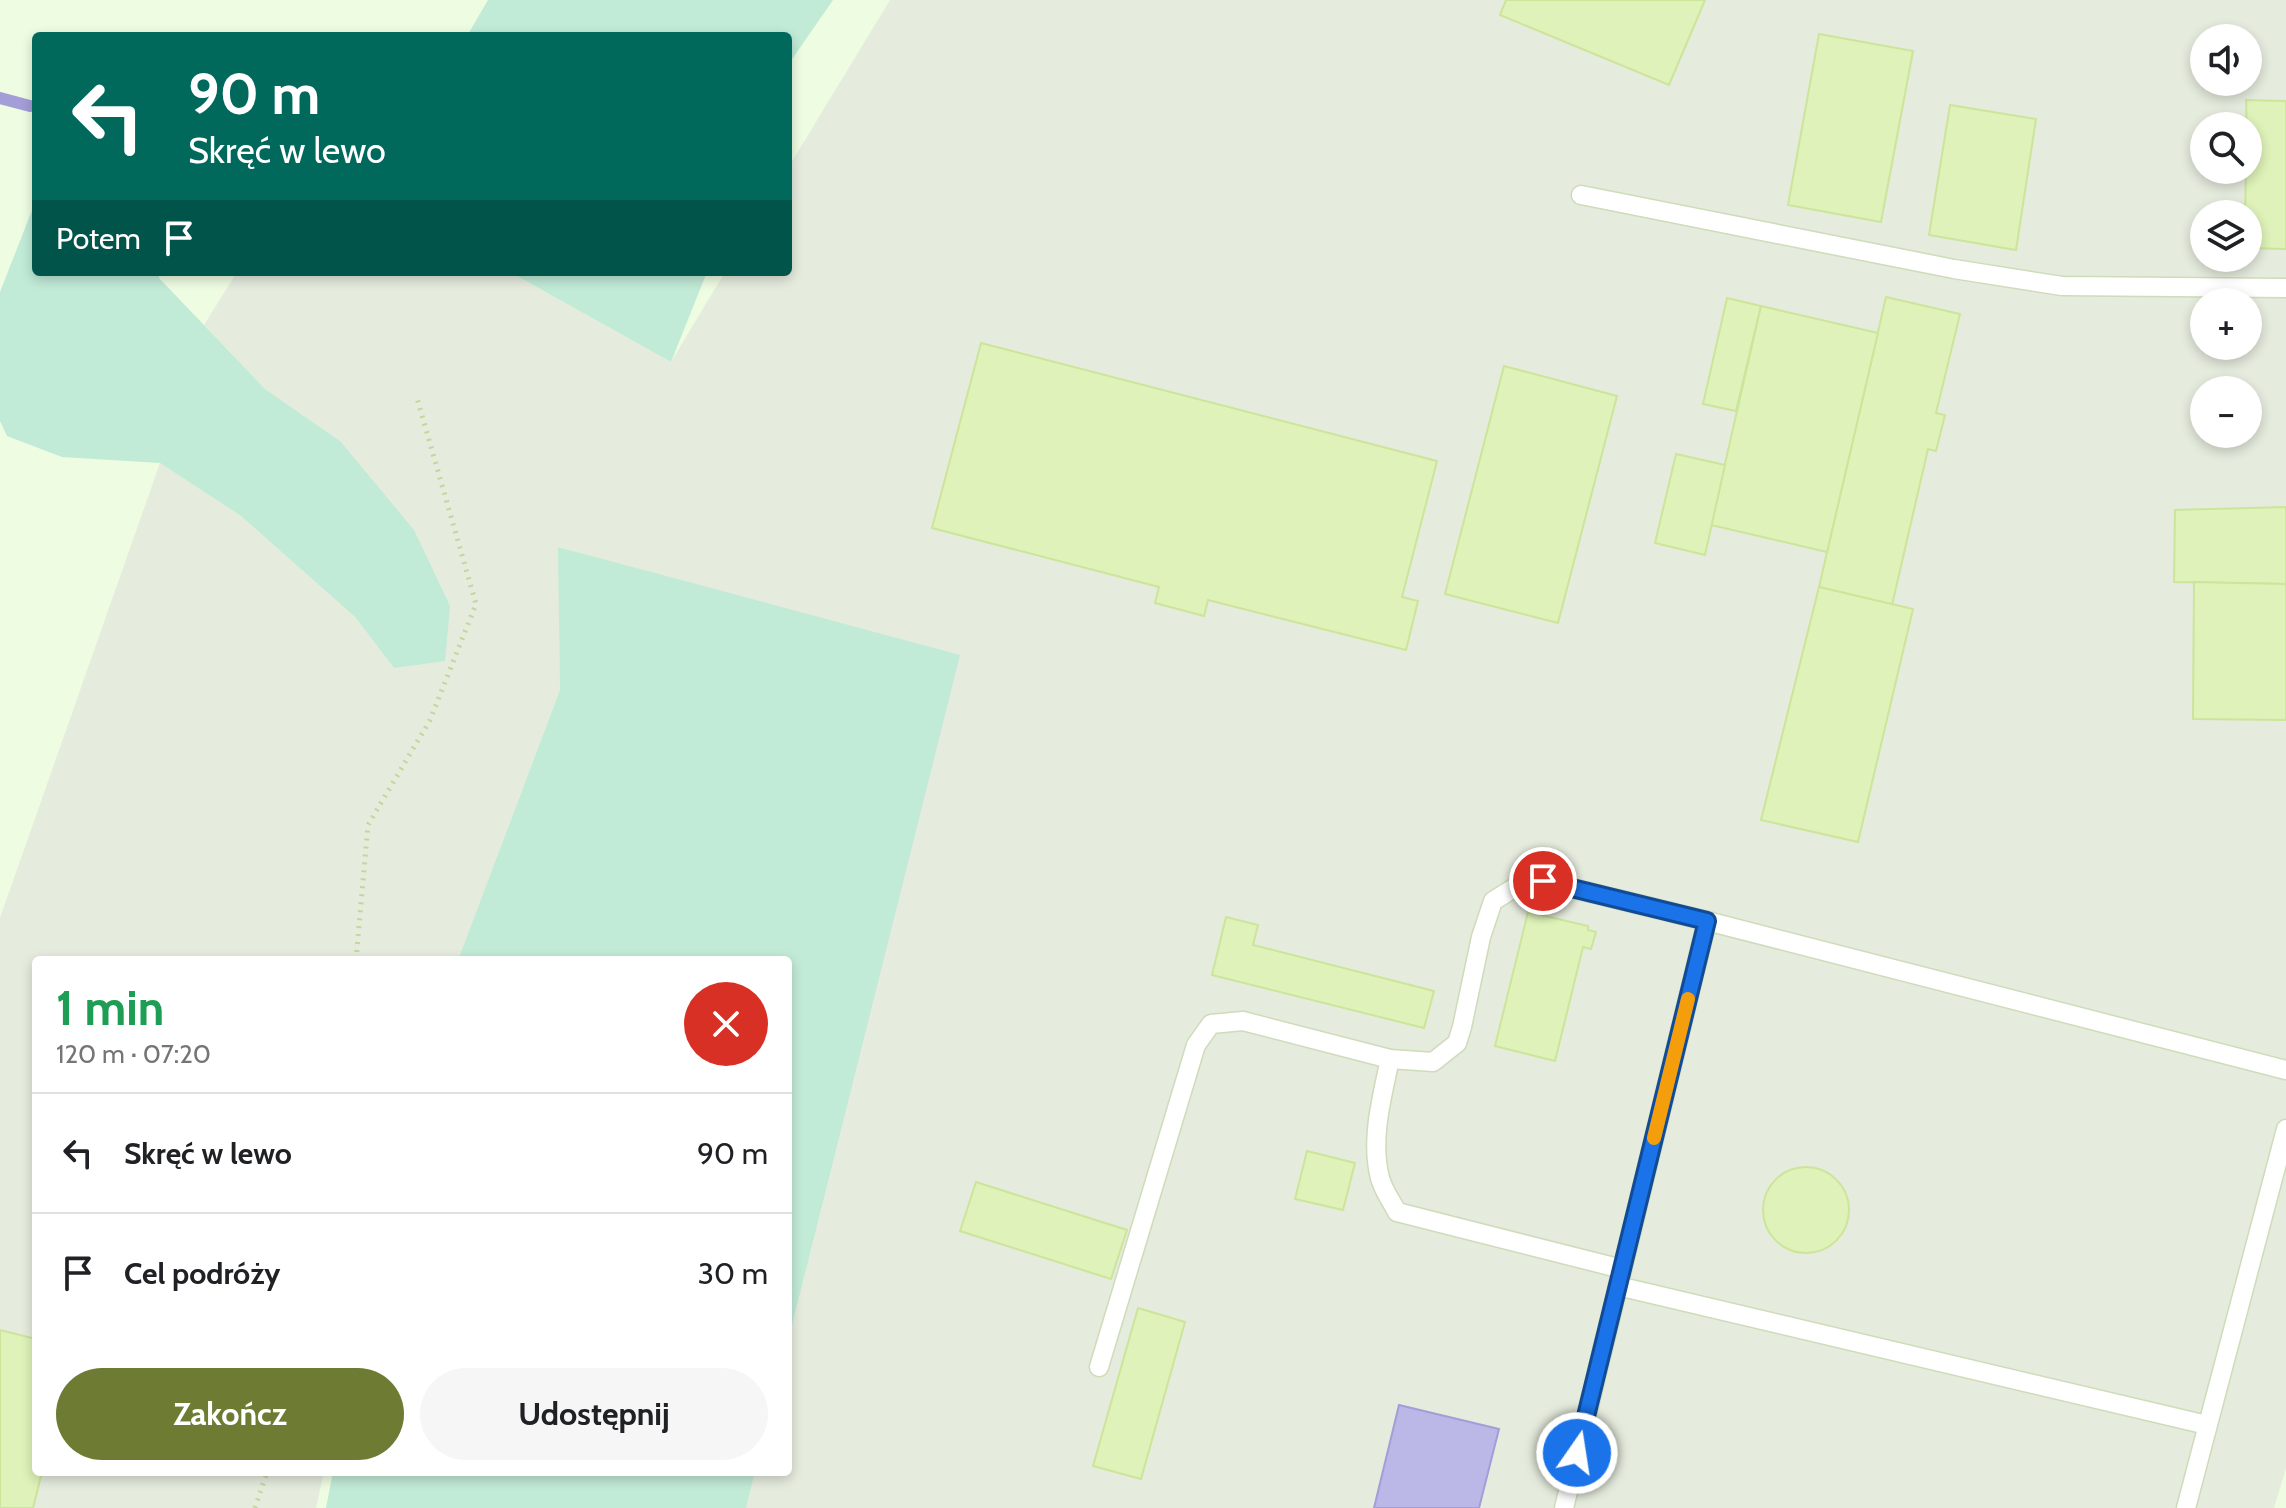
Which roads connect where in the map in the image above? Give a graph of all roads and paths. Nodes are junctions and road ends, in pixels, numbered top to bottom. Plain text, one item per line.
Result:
1 (1581, 195) dead end
2 (2286, 288) edge
3 (417, 398) dead end
4 (1707, 921) junction
5 (356, 956) edge
6 (1390, 1059) junction
7 (2286, 1070) edge
8 (2286, 1129) edge
9 (1620, 1278) junction
10 (1099, 1367) dead end
11 (2207, 1425) junction
12 (266, 1476) edge
13 (255, 1508) edge
14 (1564, 1508) edge
15 (2186, 1508) edge

1 - 2 lane
3 - 5 path
4 - 6 lane
4 - 7 lane
4 - 9 lane
6 - 9 lane
6 - 10 lane
8 - 11 lane
9 - 11 lane
9 - 14 lane
11 - 15 lane
12 - 13 path

